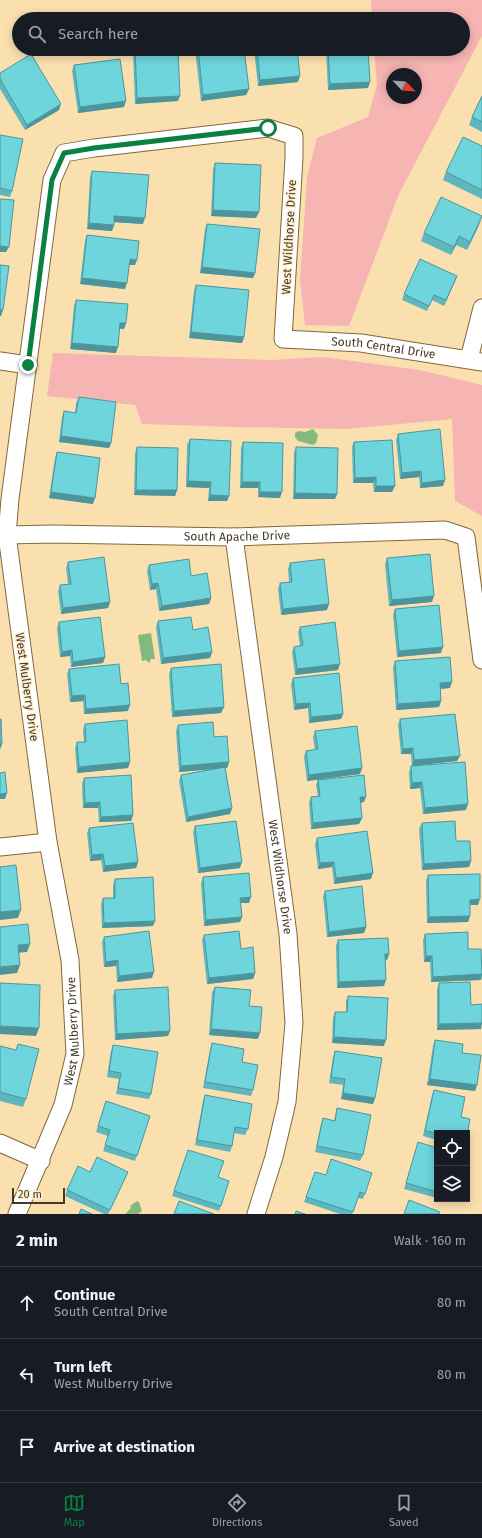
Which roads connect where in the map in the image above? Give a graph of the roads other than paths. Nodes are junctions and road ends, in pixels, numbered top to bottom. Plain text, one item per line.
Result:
1 (294, 136) joint
2 (482, 308) edge
3 (284, 339) joint
4 (475, 360) edge
5 (0, 361) edge
6 (28, 365) junction
7 (7, 535) junction
8 (234, 537) junction
9 (482, 660) edge
10 (48, 842) junction
11 (0, 847) edge
12 (0, 1143) edge
13 (41, 1162) junction
14 (17, 1214) edge
15 (256, 1214) edge

1 - 3 street, West Wildhorse Drive
1 - 6 street, West Mulberry Drive
2 - 4 street
3 - 4 street, South Central Drive
5 - 6 street
6 - 7 street, West Mulberry Drive
7 - 8 street, South Apache Drive
7 - 10 street, West Mulberry Drive
8 - 9 street, South Apache Drive
8 - 15 street, West Wildhorse Drive
10 - 11 street
10 - 13 street, West Mulberry Drive
12 - 13 street
13 - 14 street, West Mulberry Drive

